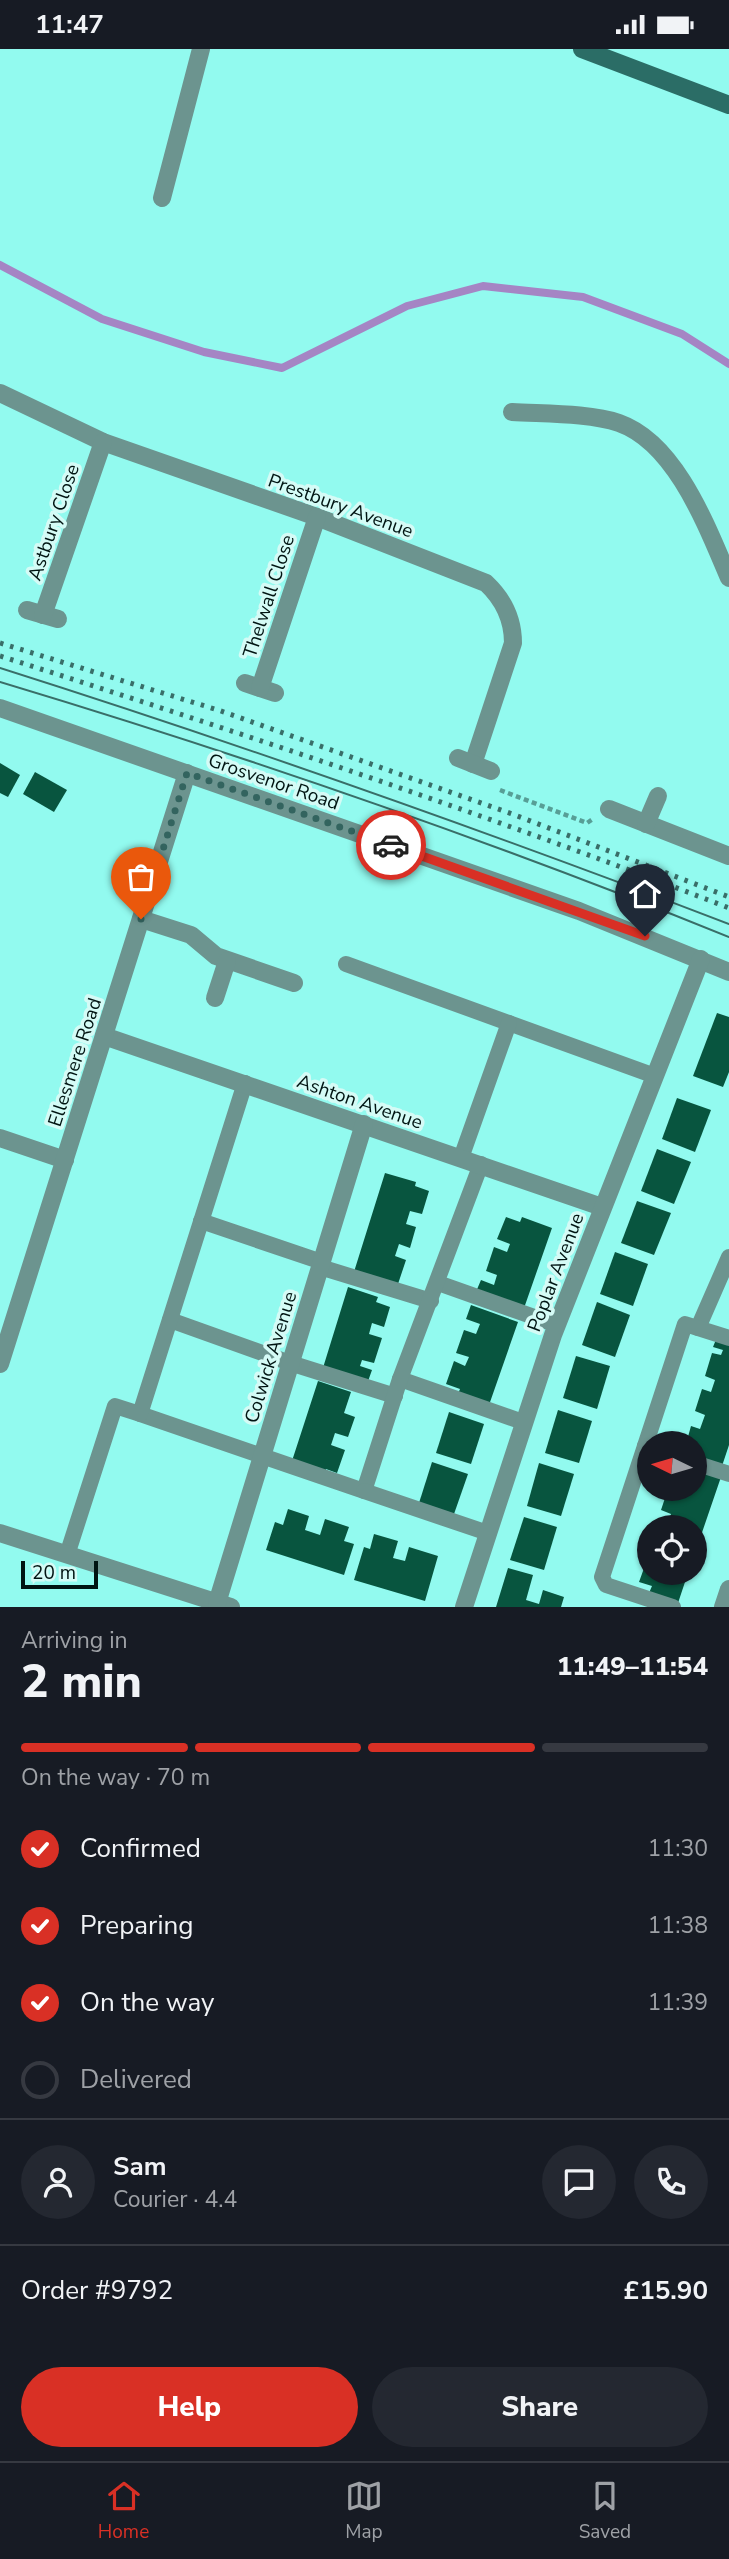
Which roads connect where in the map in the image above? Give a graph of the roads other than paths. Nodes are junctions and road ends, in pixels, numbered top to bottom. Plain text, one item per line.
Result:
1 (201, 49) edge
2 (582, 49) edge
3 (729, 105) edge
4 (162, 198) dead end
5 (0, 393) edge
6 (512, 412) dead end
7 (103, 442) junction
8 (317, 517) junction
9 (729, 578) edge
10 (43, 615) dead end
11 (260, 688) dead end
12 (0, 708) edge
13 (491, 771) road end
14 (187, 773) junction
15 (658, 796) dead end
16 (609, 809) road end
17 (646, 824) junction
18 (729, 856) edge
19 (141, 919) junction
20 (701, 959) junction
21 (227, 961) junction
22 (346, 964) dead end
23 (729, 972) edge
24 (294, 983) dead end
25 (215, 998) dead end
26 (509, 1023) junction
27 (104, 1036) junction
28 (655, 1076) junction
29 (245, 1083) junction
30 (364, 1124) junction
31 (0, 1138) edge
32 (461, 1158) junction
33 (65, 1160) junction
34 (481, 1164) junction
35 (602, 1207) junction
36 (201, 1221) junction
37 (729, 1257) edge
38 (321, 1264) junction
39 (438, 1283) junction
40 (431, 1301) junction
41 (170, 1320) junction
42 (557, 1325) junction
43 (698, 1328) junction
44 (5, 1331) edge
45 (729, 1338) edge
46 (290, 1363) junction
47 (0, 1364) edge
48 (400, 1379) junction
49 (395, 1396) junction
50 (141, 1414) junction
51 (523, 1422) junction
52 (652, 1431) edge
53 (261, 1457) junction
54 (707, 1467) edge
55 (729, 1474) edge
56 (637, 1476) edge
57 (365, 1491) junction
58 (488, 1533) junction
59 (0, 1534) edge
60 (68, 1555) junction
61 (729, 1588) edge
62 (224, 1605) edge
63 (464, 1607) edge
64 (673, 1607) edge
65 (723, 1607) edge

1 - 4 street
2 - 3 street
5 - 7 street, Prestbury Avenue
6 - 9 street
7 - 8 street, Prestbury Avenue
7 - 10 street, Astbury Close
8 - 11 street, Thelwall Close
8 - 13 street, Prestbury Avenue
12 - 14 street, Grosvenor Road
14 - 19 street, Ellesmere Road
14 - 20 street, Grosvenor Road
15 - 17 street
16 - 17 street
17 - 18 street
19 - 21 street
19 - 27 street, Ellesmere Road
20 - 23 street, Grosvenor Road
20 - 28 street, Poplar Avenue
21 - 24 street
21 - 25 street
22 - 26 lane
26 - 28 lane
26 - 32 lane
27 - 29 street, Ashton Avenue
27 - 33 street, Ellesmere Road
28 - 35 street, Poplar Avenue
29 - 30 street, Ashton Avenue
29 - 36 lane
30 - 32 street, Ashton Avenue
30 - 38 street, Colwick Avenue
31 - 33 street
32 - 34 street, Ashton Avenue
33 - 44 street, Ellesmere Road
34 - 35 street, Ashton Avenue
34 - 39 lane
35 - 42 street, Poplar Avenue
36 - 38 lane
36 - 41 lane
37 - 43 lane
38 - 40 lane
38 - 46 street, Colwick Avenue
39 - 40 lane
39 - 42 lane
40 - 48 lane
41 - 46 lane
41 - 50 lane
42 - 51 street, Poplar Avenue
43 - 45 lane
43 - 52 lane
44 - 47 street, Ellesmere Road
46 - 49 lane
46 - 53 street, Colwick Avenue
48 - 49 lane
48 - 51 lane
49 - 57 lane
50 - 53 lane
50 - 60 lane
51 - 58 street, Poplar Avenue
53 - 57 lane
53 - 62 street, Colwick Avenue
54 - 55 lane
56 - 64 lane
57 - 58 lane
58 - 63 street, Poplar Avenue
59 - 60 street
60 - 62 street
61 - 65 street

